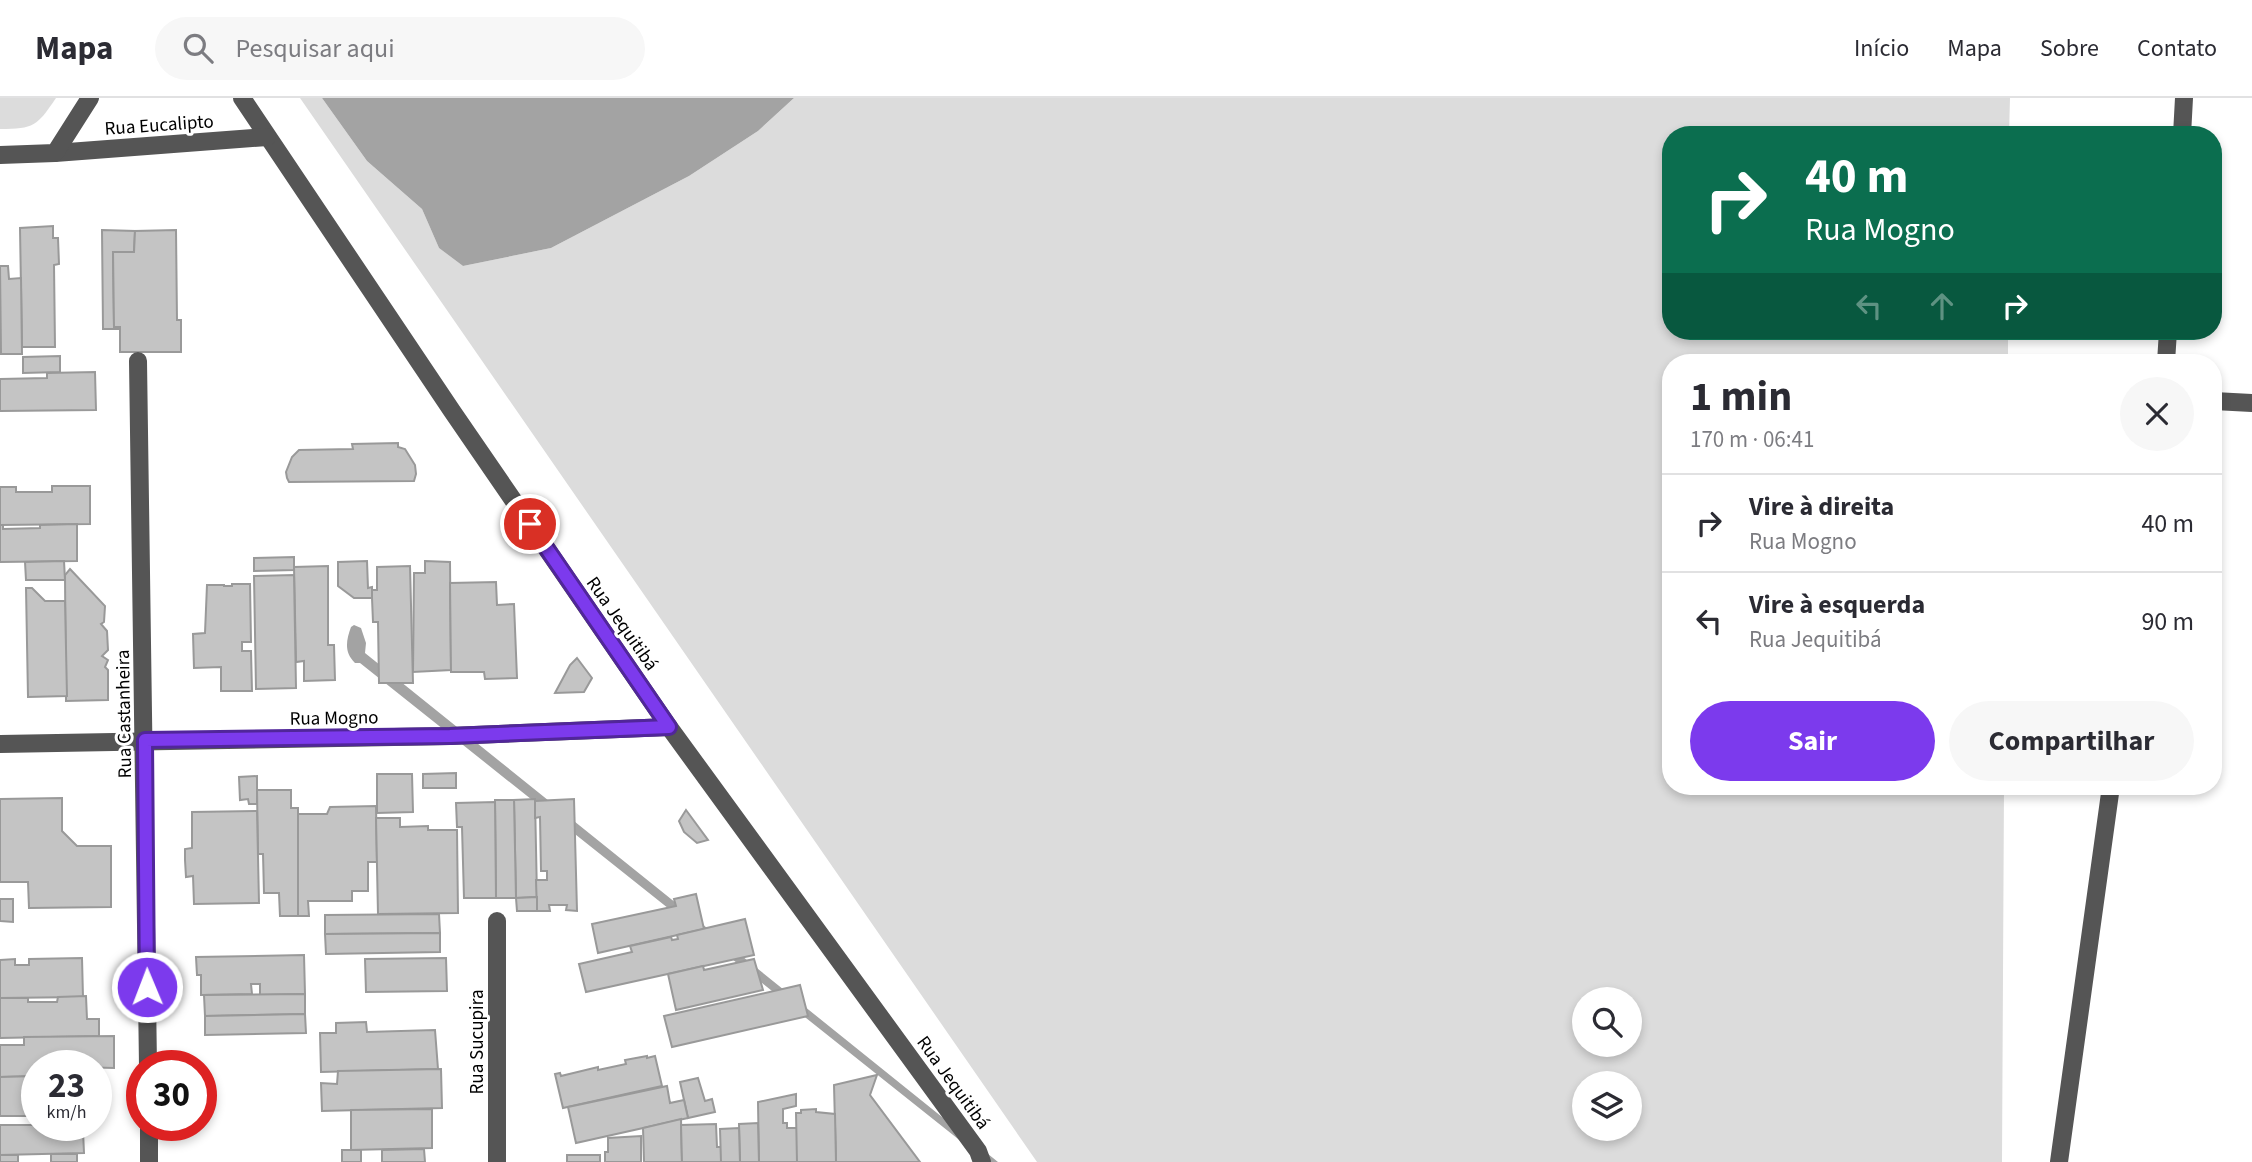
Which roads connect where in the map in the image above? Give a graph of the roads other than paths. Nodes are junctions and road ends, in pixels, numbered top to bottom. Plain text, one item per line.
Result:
1 (90, 98) edge
2 (242, 98) edge
3 (2184, 98) edge
4 (2182, 126) edge
5 (267, 137) junction
6 (55, 153) junction
7 (0, 155) edge
8 (138, 362) dead end
9 (2222, 401) edge
10 (2252, 403) edge
11 (669, 727) junction
12 (145, 740) junction
13 (0, 744) edge
14 (2109, 795) edge
15 (497, 921) dead end
16 (148, 1050) edge
17 (149, 1141) edge
18 (149, 1162) edge
19 (498, 1162) edge
20 (982, 1162) edge
21 (2059, 1162) edge

1 - 6 street, Rua Eucalipto
2 - 5 street, Rua Jequitibá
3 - 4 street
5 - 6 street, Rua Eucalipto
5 - 11 street, Rua Jequitibá
6 - 7 street, Rua Eucalipto
8 - 12 street, Rua Castanheira
9 - 10 street
11 - 12 street, Rua Mogno
11 - 20 street, Rua Jequitibá
12 - 13 street, Rua Mogno
12 - 16 street, Rua Castanheira
14 - 21 street
15 - 19 street, Rua Sucupira
17 - 18 street

